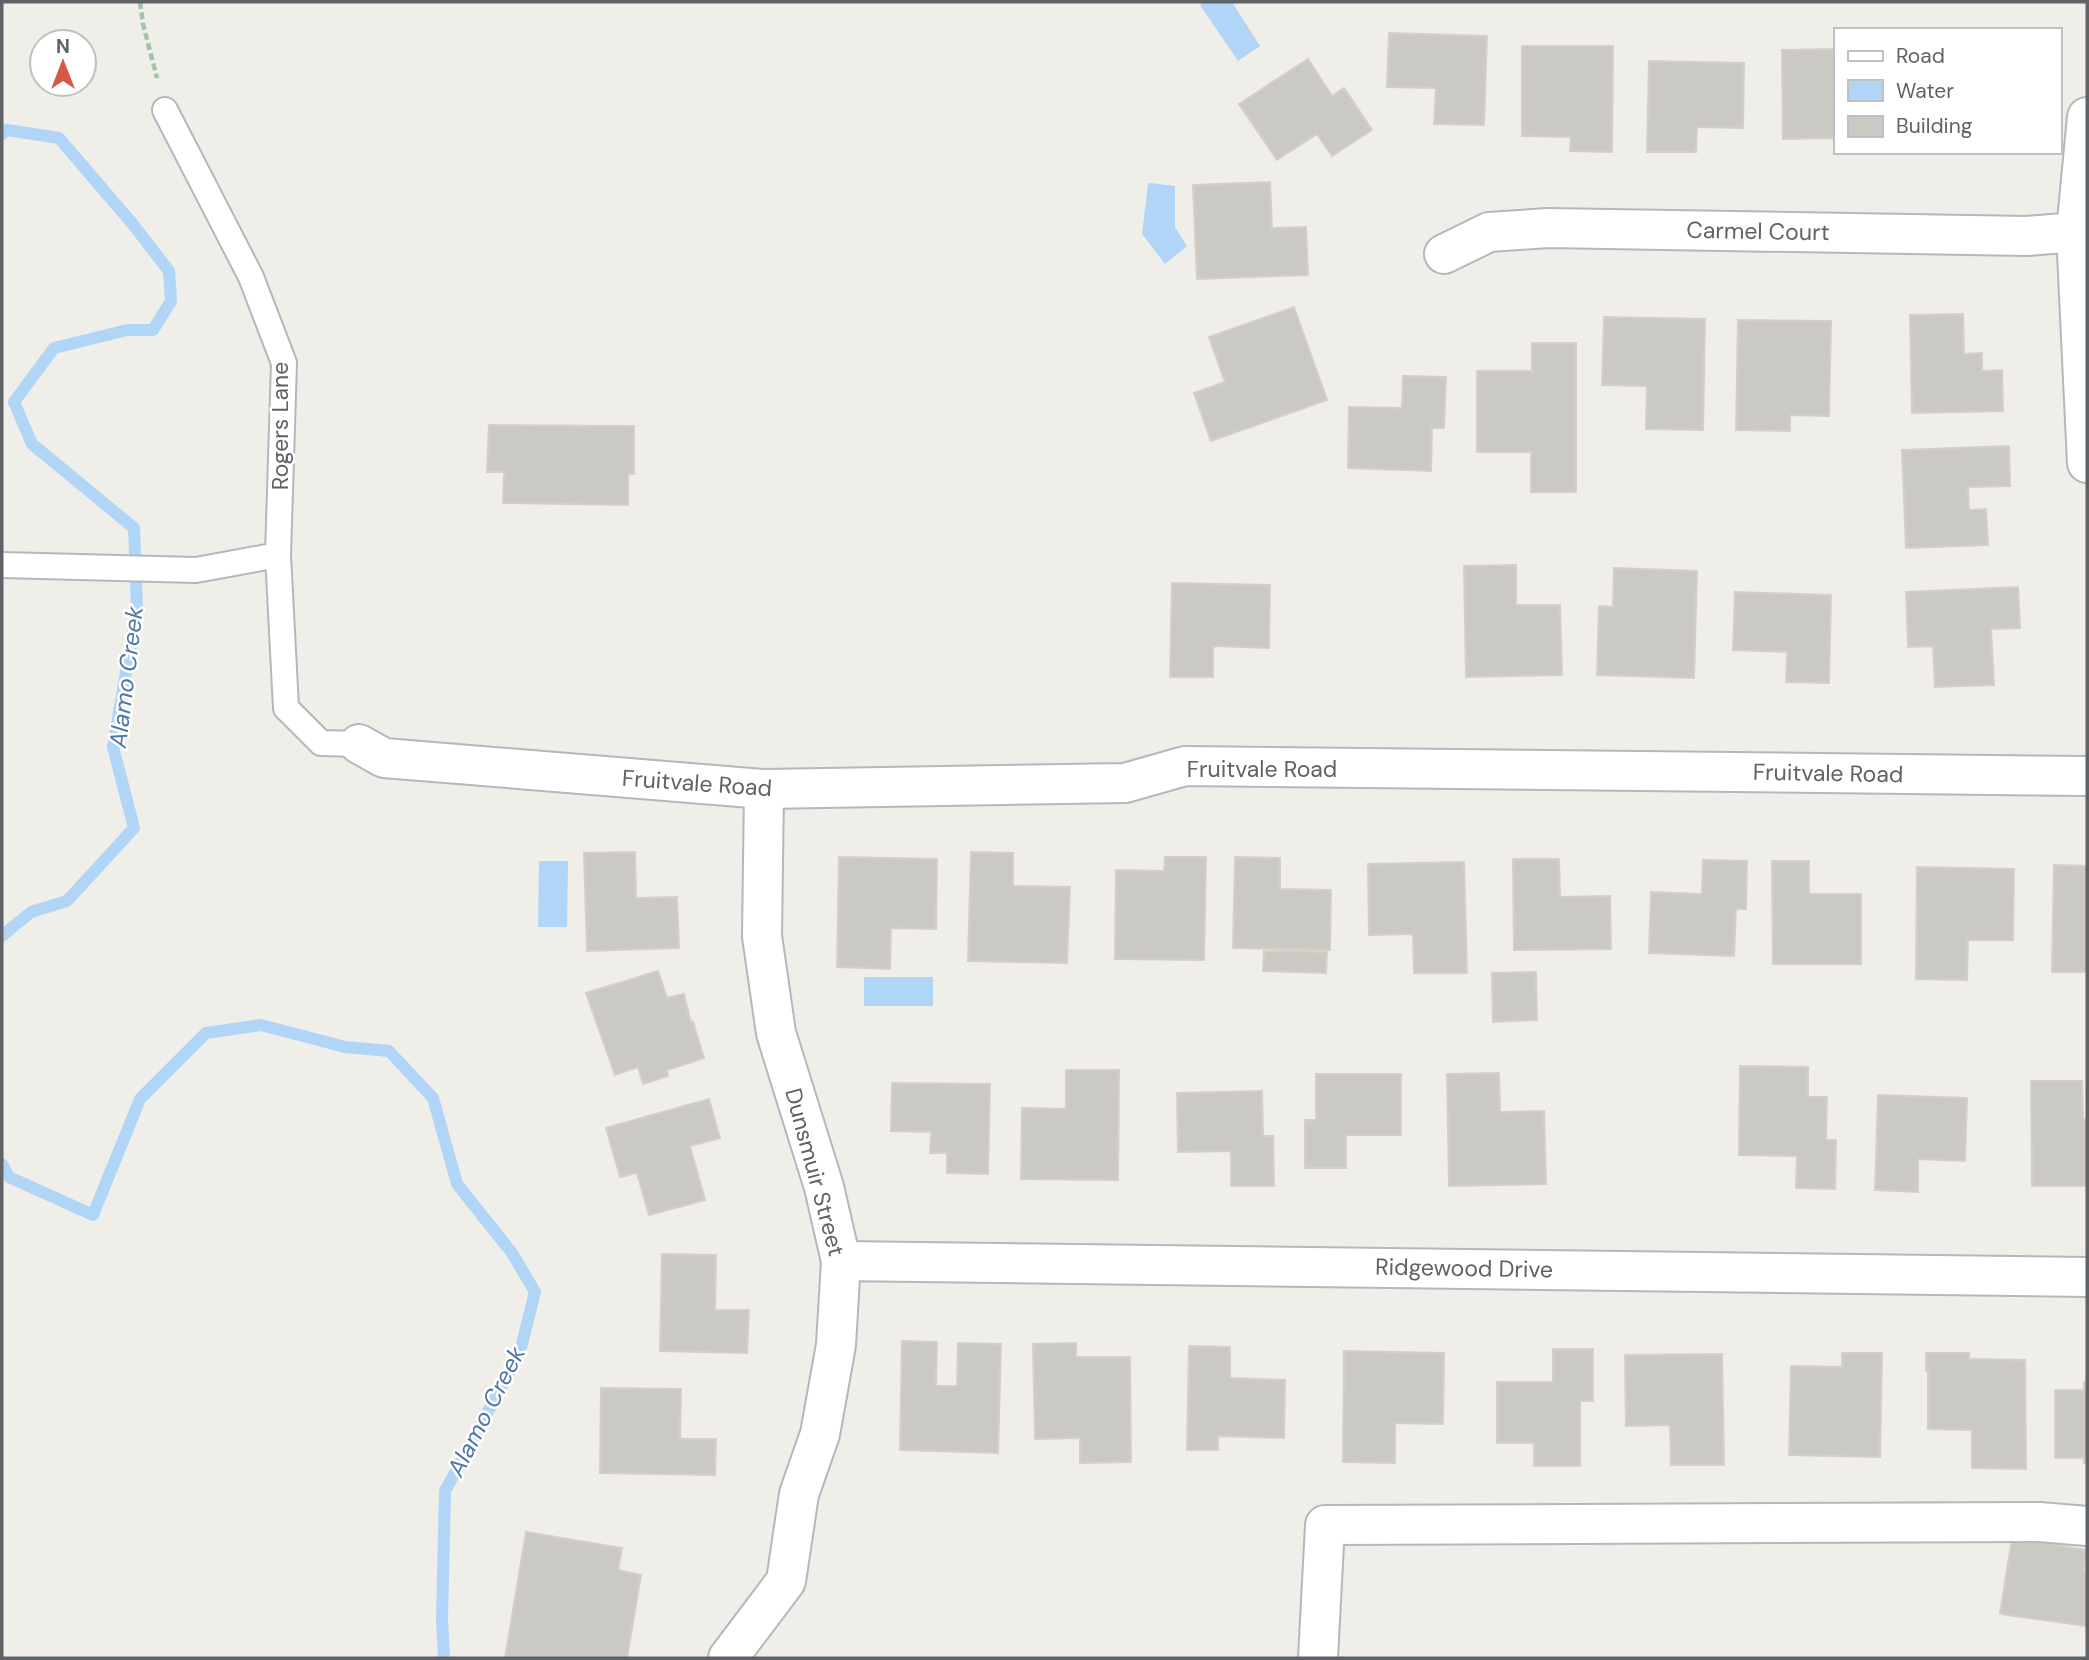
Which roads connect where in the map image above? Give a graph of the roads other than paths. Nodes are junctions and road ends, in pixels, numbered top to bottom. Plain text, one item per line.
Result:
1 (165, 110) road end
2 (2087, 117) edge
3 (2076, 232) junction
4 (1444, 254) dead end
5 (2087, 463) edge
6 (278, 555) junction
7 (2, 565) edge
8 (359, 744) joint
9 (2087, 776) edge
10 (764, 789) junction
11 (841, 1261) junction
12 (2087, 1277) edge
13 (2087, 1526) edge
14 (728, 1658) edge
15 (1318, 1658) edge

1 - 6 lane, Rogers Lane
2 - 3 street
3 - 4 street, Carmel Court
3 - 5 street
6 - 7 lane
6 - 8 lane, Rogers Lane
8 - 10 street, Fruitvale Road
9 - 10 street, Fruitvale Road
10 - 11 street, Dunsmuir Street
11 - 12 street, Ridgewood Drive
11 - 14 street, Dunsmuir Street
13 - 15 street

